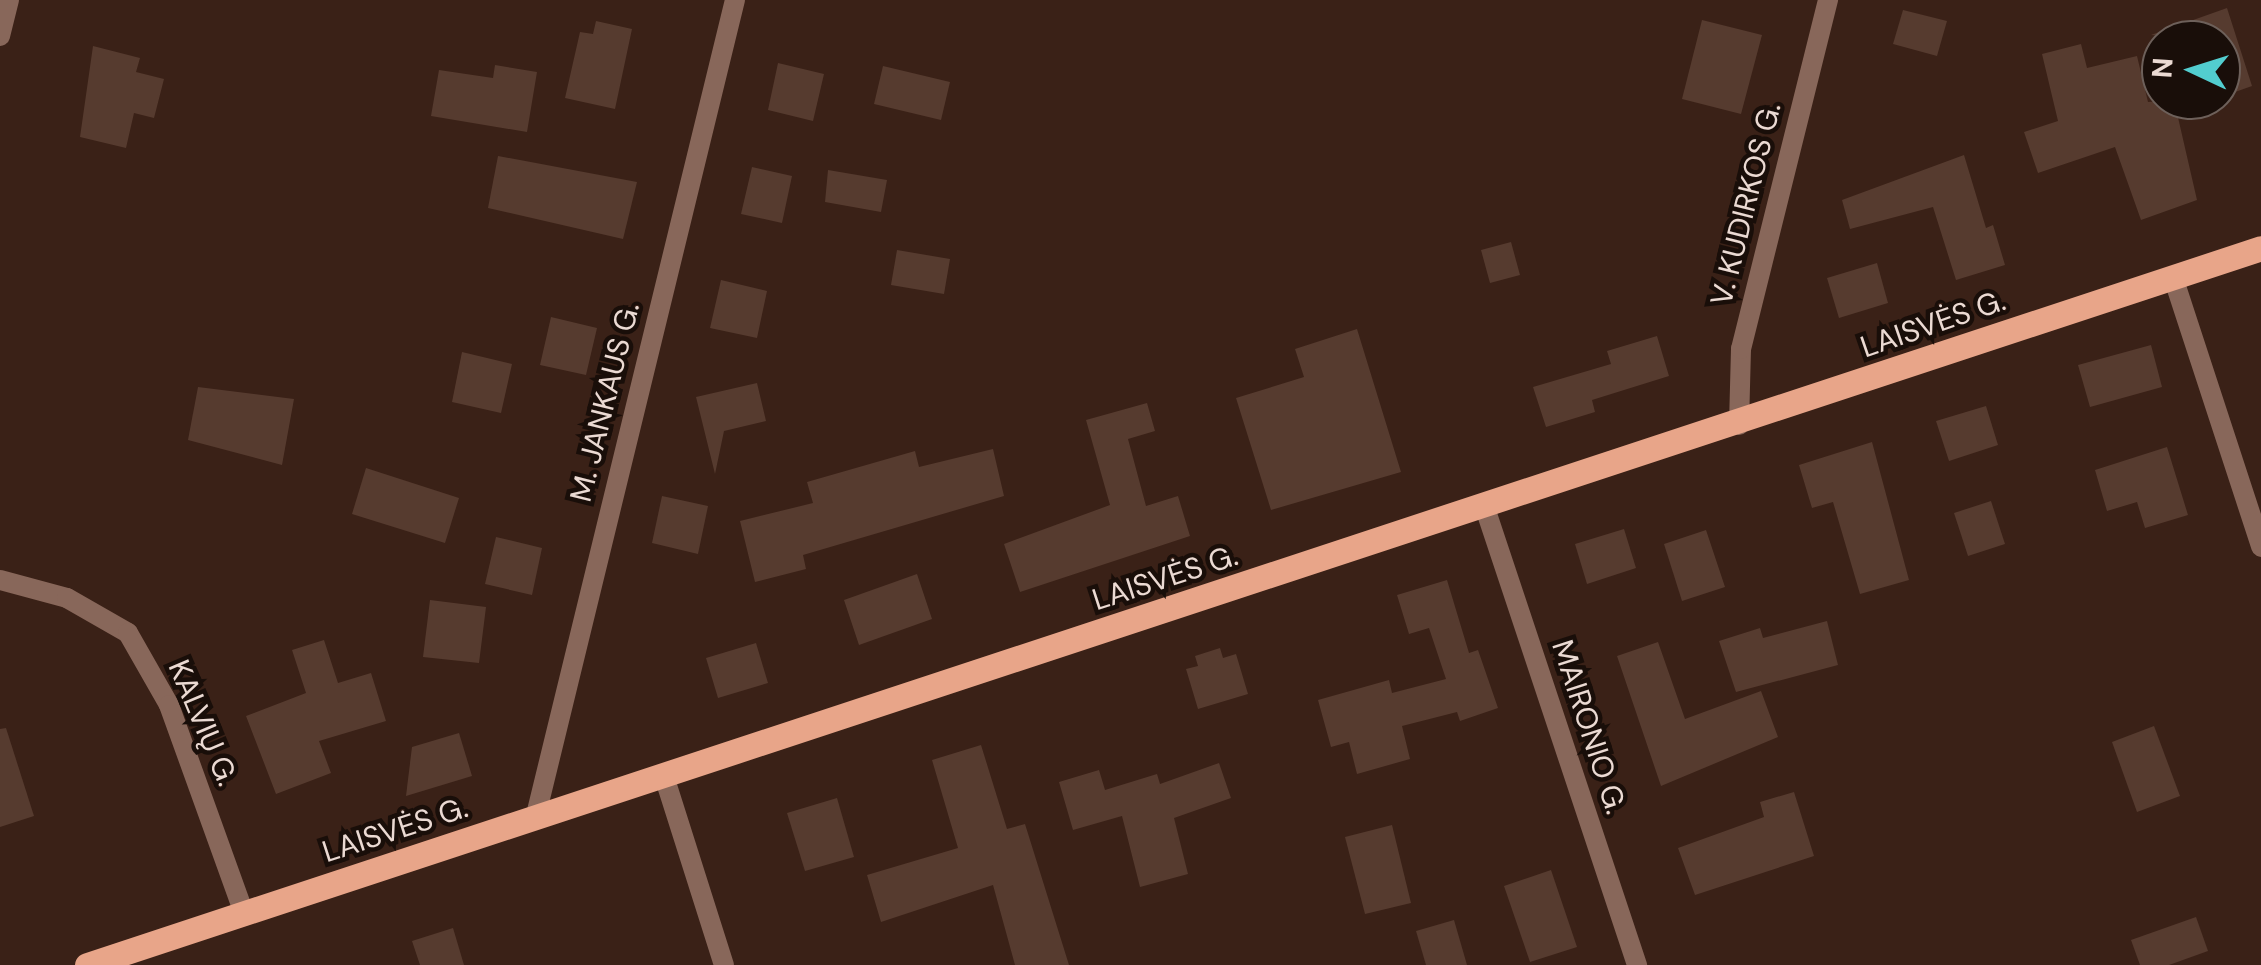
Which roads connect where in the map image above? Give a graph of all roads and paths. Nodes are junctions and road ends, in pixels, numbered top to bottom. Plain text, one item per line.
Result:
1 (8, 0) edge
2 (735, 0) edge
3 (1828, 0) edge
4 (0, 36) edge
5 (2261, 248) edge
6 (2173, 277) junction
7 (1740, 425) junction
8 (1484, 508) junction
9 (2261, 547) edge
10 (0, 580) edge
11 (664, 776) junction
12 (534, 819) junction
13 (244, 914) junction
14 (87, 965) edge
15 (724, 965) edge
16 (1637, 965) edge

1 - 4 street
2 - 12 street, M. JANKAUS G.
3 - 7 street, V. KUDIRKOS G.
5 - 6 main road, LAISVĖS G.
6 - 7 main road, LAISVĖS G.
6 - 9 street
7 - 8 main road, LAISVĖS G.
8 - 11 main road, LAISVĖS G.
8 - 16 street, MAIRONIO G.
10 - 13 street, KALVIŲ G.
11 - 12 main road, LAISVĖS G.
11 - 15 street
12 - 13 main road, LAISVĖS G.
13 - 14 main road, LAISVĖS G.

